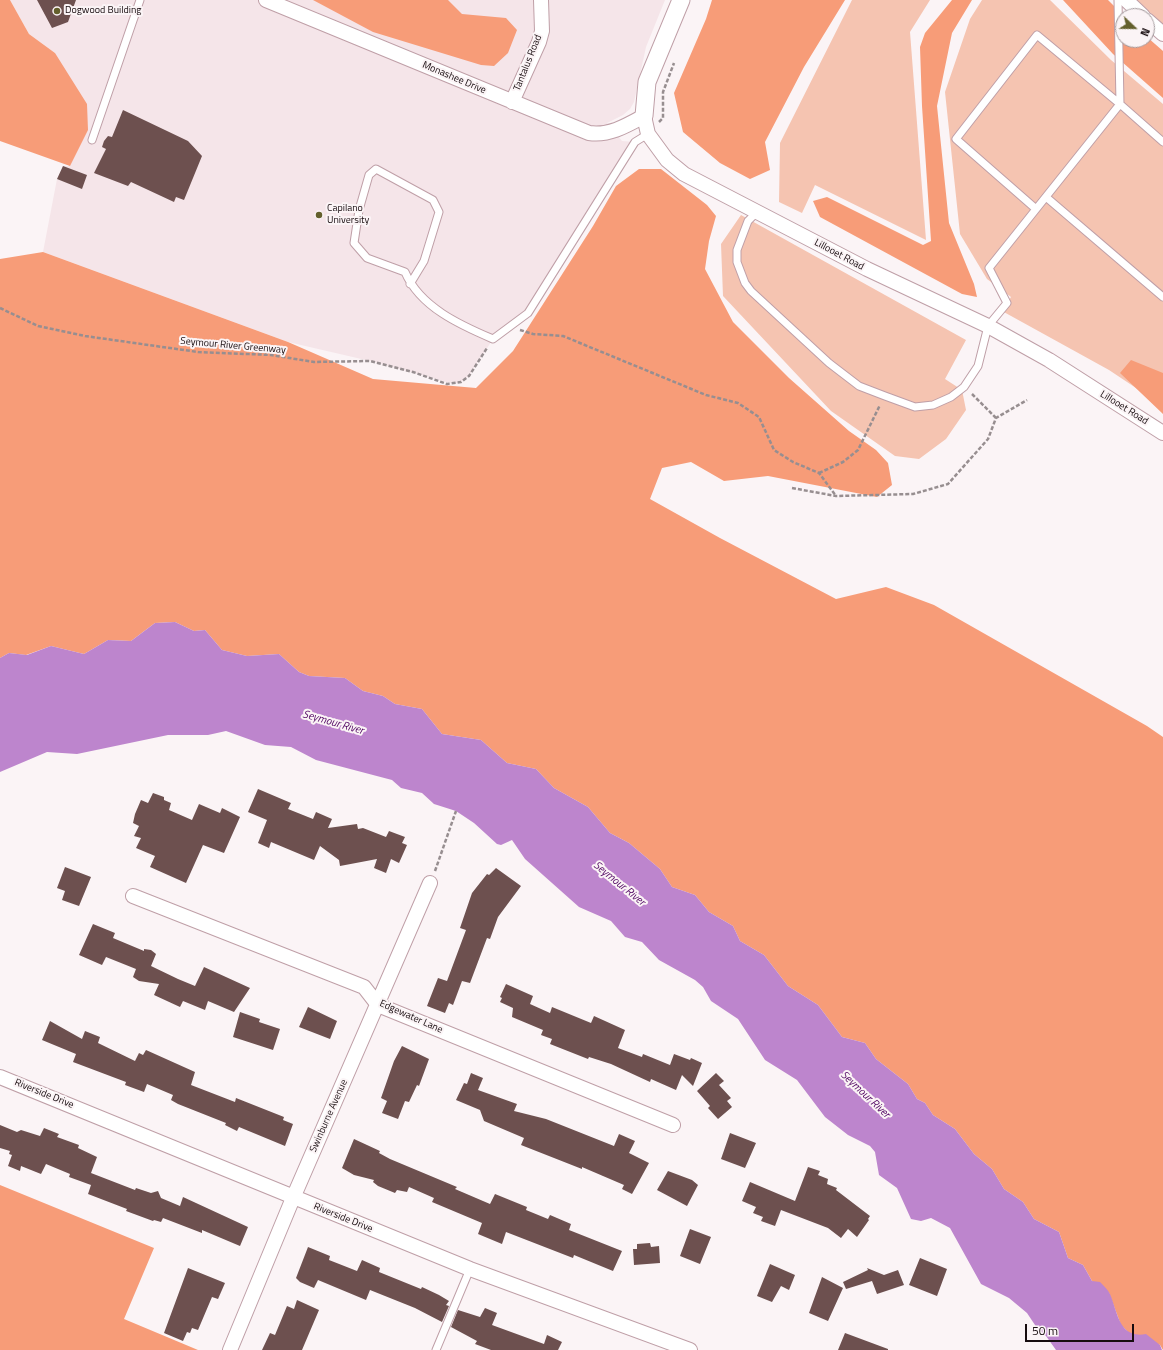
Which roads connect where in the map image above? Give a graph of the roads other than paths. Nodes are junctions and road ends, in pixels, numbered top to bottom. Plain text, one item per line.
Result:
1 (140, 0) edge
2 (266, 0) edge
3 (541, 0) edge
4 (681, 0) edge
5 (1118, 0) edge
6 (1126, 0) edge
7 (1134, 8) edge
8 (1155, 27) edge
9 (1163, 34) edge
10 (512, 102) junction
11 (1120, 104) junction
12 (644, 116) junction
13 (648, 134) junction
14 (92, 140) dead end
15 (1163, 142) edge
16 (1046, 197) junction
17 (1036, 209) junction
18 (757, 212) junction
19 (410, 284) junction
20 (1163, 297) edge
21 (988, 326) junction
22 (1163, 433) edge
23 (430, 883) road end
24 (132, 896) dead end
25 (378, 1005) junction
26 (0, 1077) edge
27 (673, 1125) dead end
28 (293, 1198) junction
29 (470, 1269) junction
30 (230, 1350) edge
31 (436, 1350) edge
32 (690, 1350) edge

1 - 14 lane
2 - 10 street, Monashee Drive
3 - 10 street, Tantalus Road
4 - 12 street, Lillooet Road
5 - 11 lane
6 - 7 street
8 - 9 street
10 - 12 street, Monashee Drive
11 - 15 lane
11 - 16 lane
11 - 17 lane
12 - 13 street, Lillooet Road
13 - 18 street, Lillooet Road
13 - 19 lane
16 - 17 lane
16 - 20 lane
17 - 21 lane
18 - 21 street, Lillooet Road
18 - 21 lane
19 - 19 lane
21 - 22 street, Lillooet Road
23 - 25 street, Swinburne Avenue
24 - 25 street, Edgewater Lane
25 - 27 street, Edgewater Lane
25 - 28 street, Swinburne Avenue
26 - 28 street, Riverside Drive
28 - 29 street, Riverside Drive
28 - 30 street, Swinburne Avenue
29 - 31 lane
29 - 32 street, Riverside Drive

